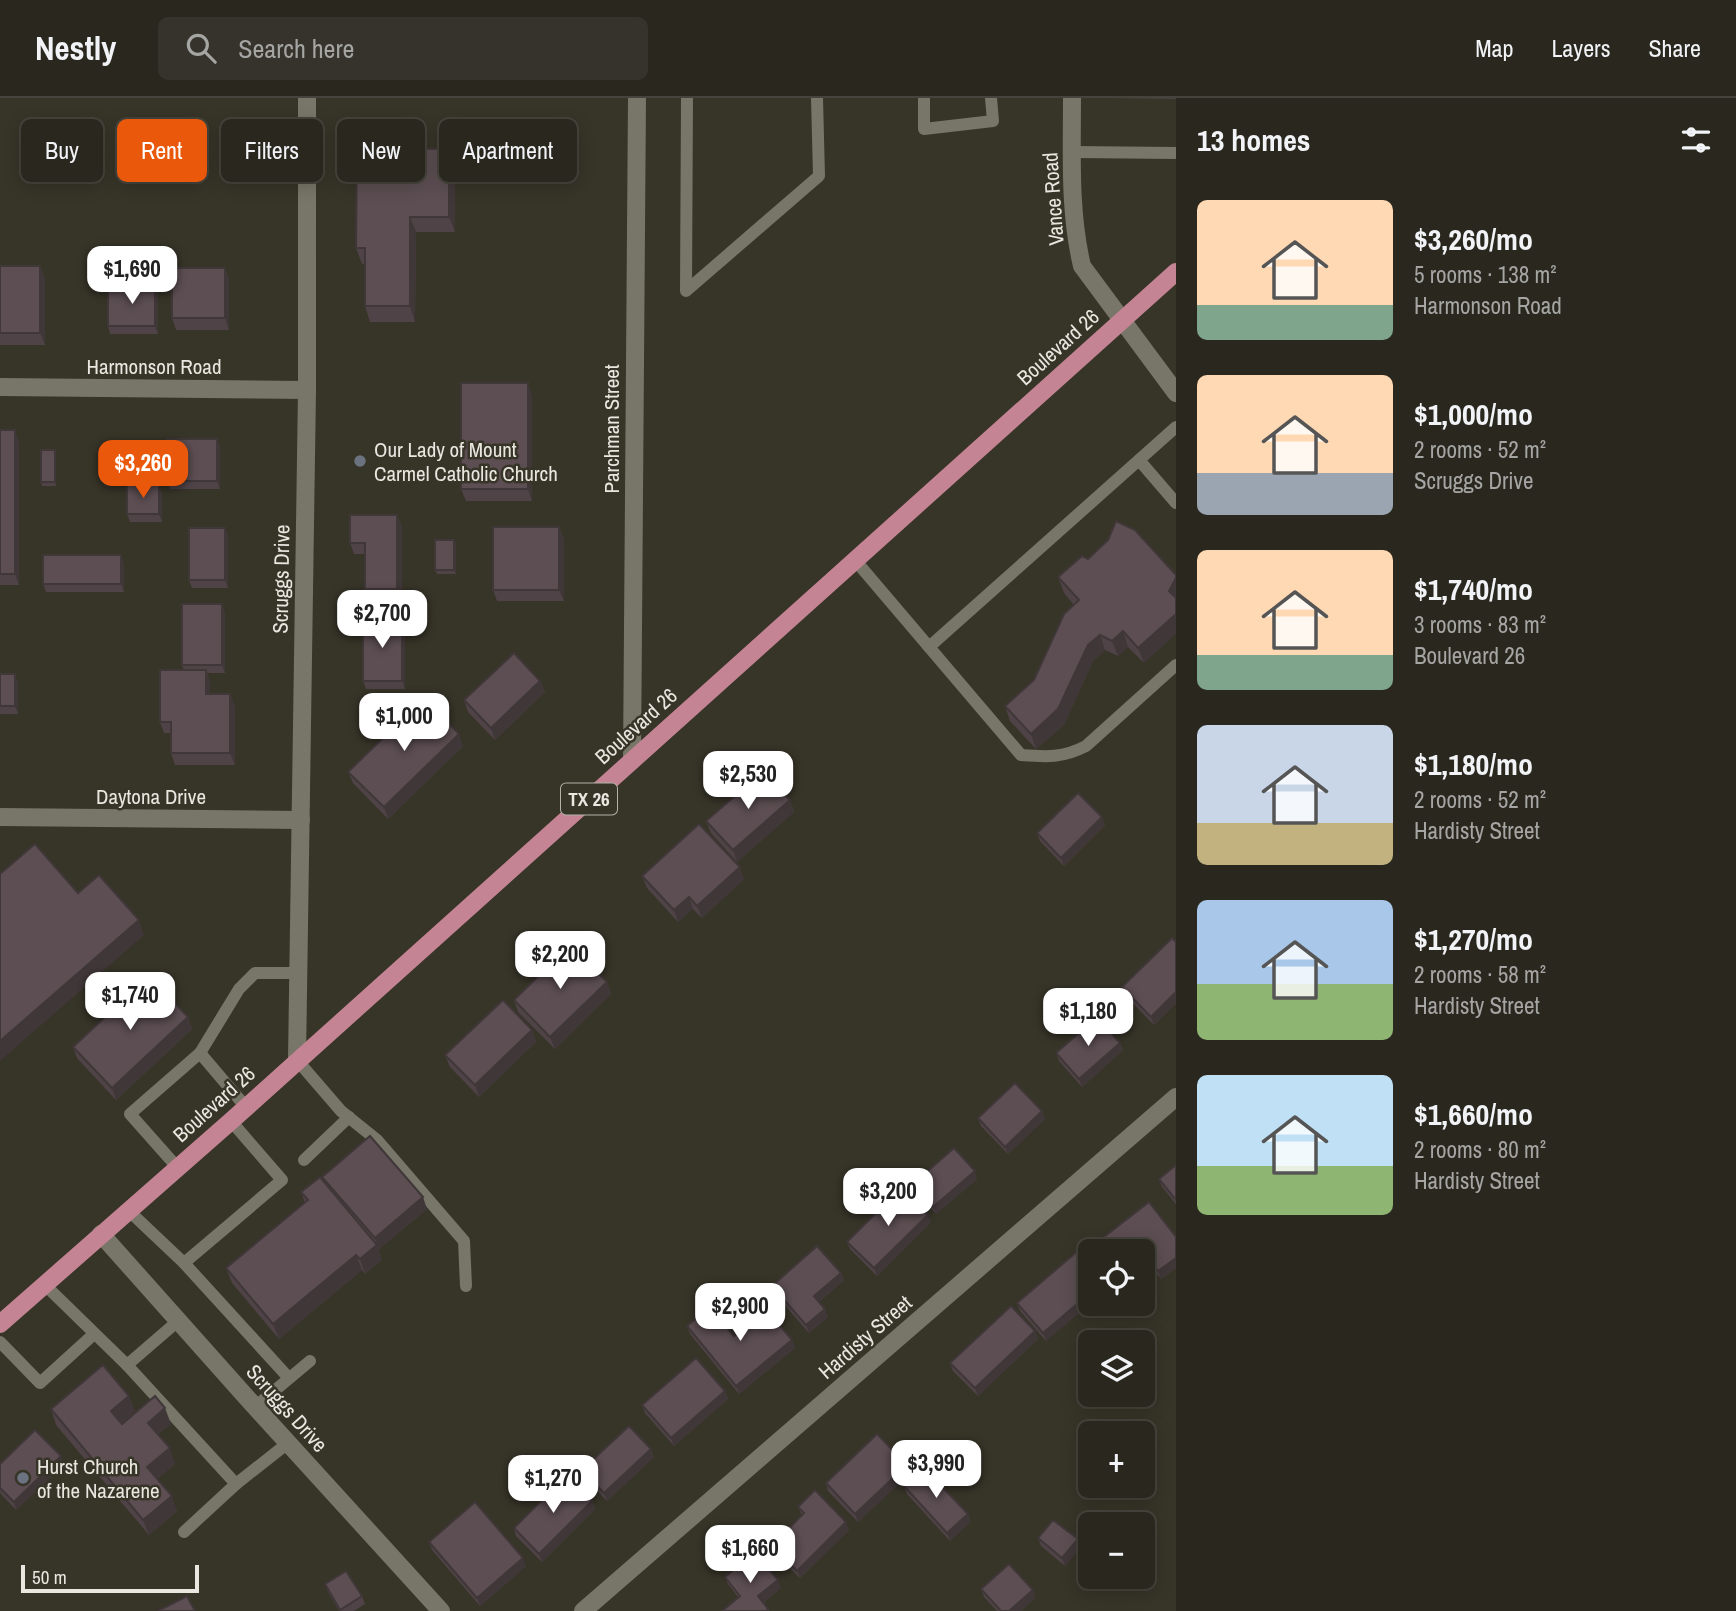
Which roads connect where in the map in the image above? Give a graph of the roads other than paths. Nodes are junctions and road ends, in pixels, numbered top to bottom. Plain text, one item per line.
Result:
1 (307, 98) edge
2 (637, 98) edge
3 (687, 98) edge
4 (817, 98) edge
5 (924, 98) edge
6 (991, 98) edge
7 (1072, 98) edge
8 (1072, 152) junction
9 (1176, 153) edge
10 (1176, 271) edge
11 (1122, 320) junction
12 (0, 387) edge
13 (307, 390) junction
14 (1176, 393) edge
15 (1176, 427) edge
16 (1139, 460) junction
17 (1176, 503) edge
18 (855, 560) junction
19 (929, 647) junction
20 (1176, 665) edge
21 (632, 760) junction
22 (0, 817) edge
23 (301, 820) junction
24 (298, 973) junction
25 (200, 1053) junction
26 (297, 1060) junction
27 (1176, 1097) edge
28 (245, 1106) junction
29 (349, 1117) junction
30 (231, 1121) junction
31 (304, 1160) dead end
32 (177, 1167) junction
33 (128, 1210) junction
34 (101, 1234) junction
35 (184, 1263) junction
36 (44, 1284) junction
37 (466, 1286) dead end
38 (178, 1321) junction
39 (0, 1324) edge
40 (94, 1334) junction
41 (0, 1342) edge
42 (310, 1361) dead end
43 (127, 1365) junction
44 (288, 1377) junction
45 (255, 1407) junction
46 (288, 1443) junction
47 (236, 1483) junction
48 (184, 1532) dead end
49 (442, 1611) edge
50 (583, 1611) edge

1 - 13 street, Scruggs Drive
2 - 21 street, Parchman Street
3 - 4 lane
5 - 6 lane
7 - 8 street, Vance Road
8 - 9 lane
8 - 11 street, Vance Road
10 - 11 main road, Boulevard 26 / TX 26
11 - 14 street, Vance Road
11 - 18 main road, Boulevard 26 / TX 26
12 - 13 street, Harmonson Road
13 - 23 street, Scruggs Drive
15 - 16 lane
16 - 17 lane
16 - 19 lane
18 - 19 lane
18 - 21 main road, Boulevard 26 / TX 26
19 - 20 lane
21 - 26 main road, Boulevard 26 / TX 26
22 - 23 street, Daytona Drive
23 - 24 street, Scruggs Drive
24 - 25 lane
24 - 26 street, Scruggs Drive
25 - 28 lane
25 - 32 lane
26 - 28 main road, Boulevard 26 / TX 26
26 - 29 lane
27 - 50 street, Hardisty Street
28 - 30 main road, Boulevard 26 / TX 26
29 - 31 lane
29 - 37 lane
30 - 32 main road, Boulevard 26 / TX 26
30 - 35 lane
32 - 33 main road, Boulevard 26 / TX 26
33 - 34 main road, Boulevard 26 / TX 26
33 - 35 lane
34 - 36 main road, Boulevard 26 / TX 26
34 - 38 street, Scruggs Drive
35 - 44 lane
36 - 39 main road, Boulevard 26 / TX 26
36 - 40 lane
38 - 43 lane
38 - 45 street, Scruggs Drive
40 - 41 lane
40 - 43 lane
42 - 44 lane
43 - 47 lane
44 - 45 lane
45 - 46 street, Scruggs Drive
46 - 47 lane
46 - 49 street, Scruggs Drive
47 - 48 lane

